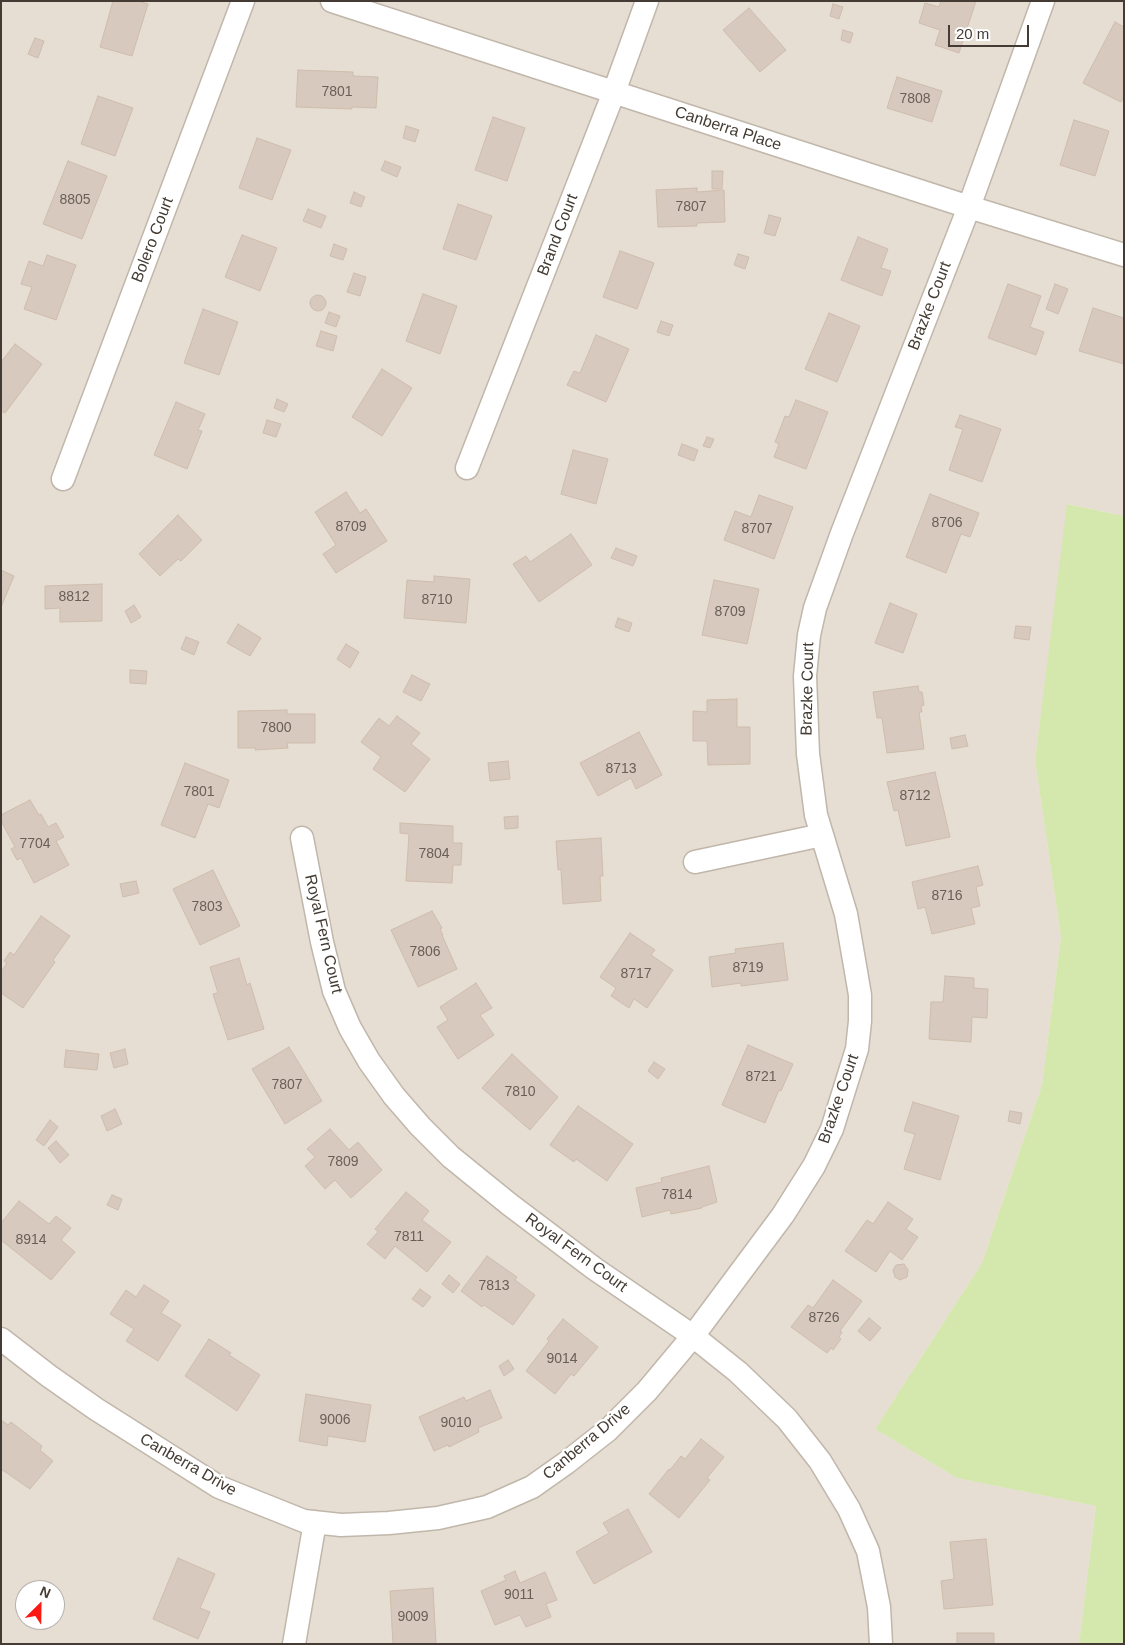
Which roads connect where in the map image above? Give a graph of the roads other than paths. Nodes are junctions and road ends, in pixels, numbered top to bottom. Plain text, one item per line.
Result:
1 (243, 1) edge
2 (332, 1) edge
3 (647, 1) edge
4 (1043, 1) edge
5 (614, 92) junction
6 (969, 207) junction
7 (1124, 255) edge
8 (467, 468) dead end
9 (63, 479) dead end
10 (822, 835) junction
11 (302, 838) dead end
12 (695, 862) dead end
13 (693, 1336) junction
14 (1, 1339) edge
15 (315, 1522) junction
16 (294, 1644) edge
17 (881, 1644) edge

1 - 9 street, Bolero Court
2 - 5 street, Canberra Place
3 - 5 street, Brand Court
4 - 6 street, Brazke Court
5 - 6 street, Canberra Place
5 - 8 street, Brand Court
6 - 7 street, Canberra Place
6 - 10 street, Brazke Court
10 - 12 street
10 - 13 street, Brazke Court
11 - 13 street, Royal Fern Court
13 - 15 street, Canberra Drive
13 - 17 street, Royal Fern Court
14 - 15 street, Canberra Drive
15 - 16 street

